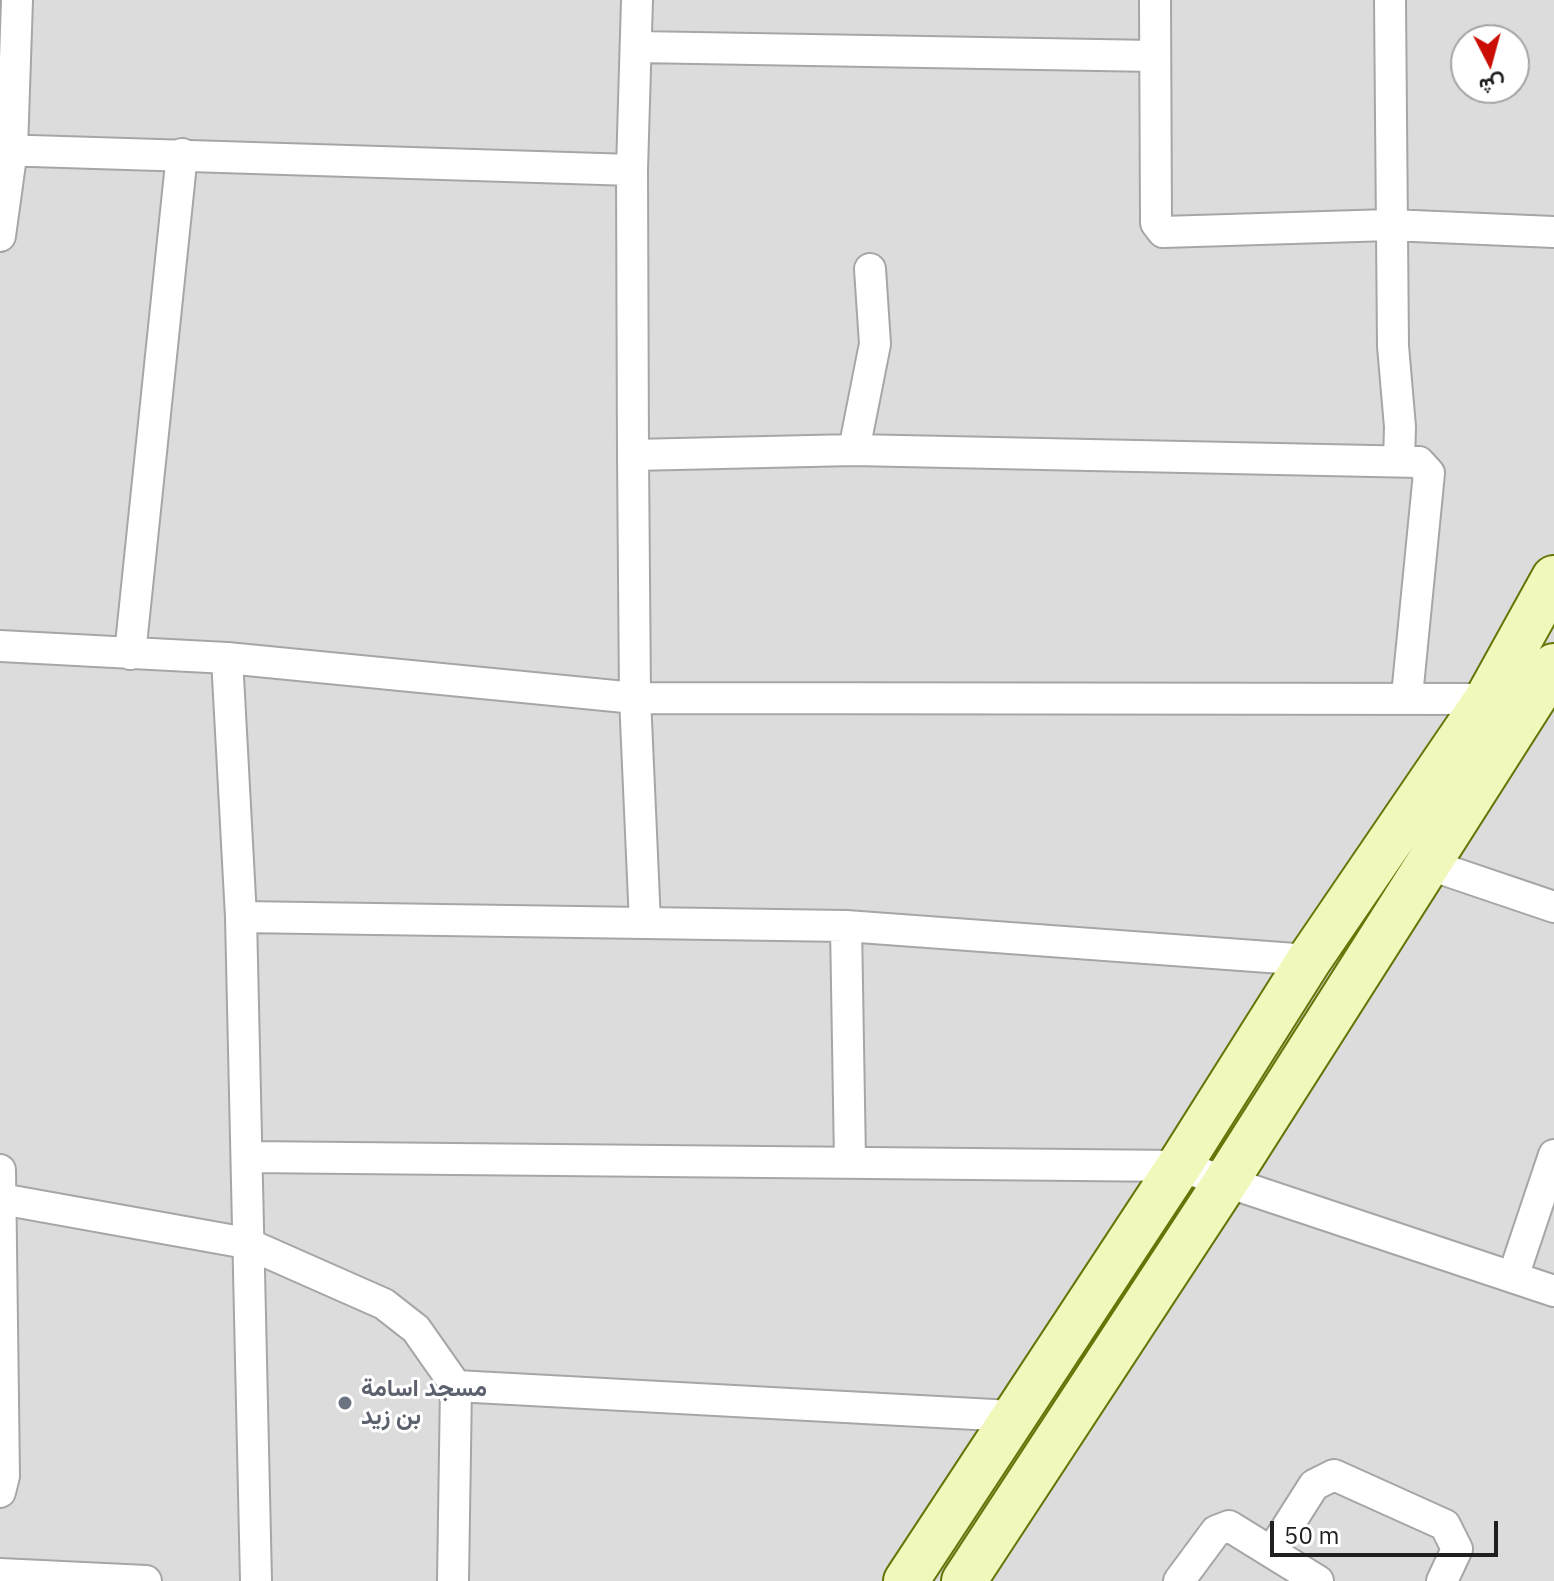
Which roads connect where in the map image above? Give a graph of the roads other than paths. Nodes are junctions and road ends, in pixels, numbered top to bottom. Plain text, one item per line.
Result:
1 (17, 0) edge
2 (637, 0) edge
3 (1155, 0) edge
4 (1390, 0) edge
5 (638, 47) junction
6 (1155, 56) junction
7 (6, 150) edge
8 (182, 154) junction
9 (632, 170) junction
10 (1390, 225) junction
11 (1554, 232) edge
12 (0, 236) edge
13 (870, 269) dead end
14 (854, 450) junction
15 (633, 455) junction
16 (1399, 461) junction
17 (1554, 578) edge
18 (1539, 638) edge
19 (0, 646) edge
20 (130, 654) junction
21 (227, 658) junction
22 (1554, 666) edge
23 (1407, 696) junction
24 (635, 698) junction
25 (1487, 699) junction
26 (1430, 865) junction
27 (1554, 907) edge
28 (241, 917) junction
29 (645, 923) junction
30 (846, 926) junction
31 (1309, 960) junction
32 (1554, 1155) edge
33 (247, 1157) junction
34 (850, 1161) junction
35 (1179, 1166) junction
36 (0, 1170) edge
37 (1225, 1183) junction
38 (1, 1199) edge
39 (246, 1243) junction
40 (1513, 1277) junction
41 (1554, 1291) edge
42 (456, 1386) junction
43 (1012, 1416) junction
44 (1, 1481) edge
45 (1272, 1551) junction
46 (0, 1574) edge
47 (146, 1581) edge
48 (256, 1581) edge
49 (453, 1581) edge
50 (906, 1581) edge
51 (964, 1581) edge
52 (1179, 1581) edge
53 (1318, 1581) edge
54 (1442, 1581) edge

1 - 7 street
2 - 5 street
3 - 6 street
4 - 10 street
5 - 6 street
5 - 9 street
6 - 10 street
7 - 8 street
7 - 12 street
8 - 9 street
8 - 20 street
9 - 15 street
10 - 11 street
10 - 16 street
13 - 14 street
14 - 15 street
14 - 16 street
15 - 24 street
16 - 23 street
17 - 18 main road
18 - 25 main road
19 - 20 street
20 - 21 street
21 - 24 street
21 - 28 street
22 - 26 main road
23 - 24 street
23 - 25 street
24 - 29 street
25 - 31 main road
26 - 27 street
26 - 37 main road
28 - 29 street
28 - 33 street
29 - 30 street
30 - 31 street
30 - 34 street
31 - 35 main road
32 - 40 street
33 - 34 street
33 - 39 street
34 - 35 street
35 - 37 street
35 - 43 main road
36 - 38 street
37 - 40 street
37 - 51 main road
38 - 39 street
38 - 44 street
39 - 42 street
39 - 48 street
40 - 41 street
42 - 43 street
42 - 49 street
43 - 50 main road
45 - 52 street
45 - 53 street
45 - 54 street
46 - 47 street

